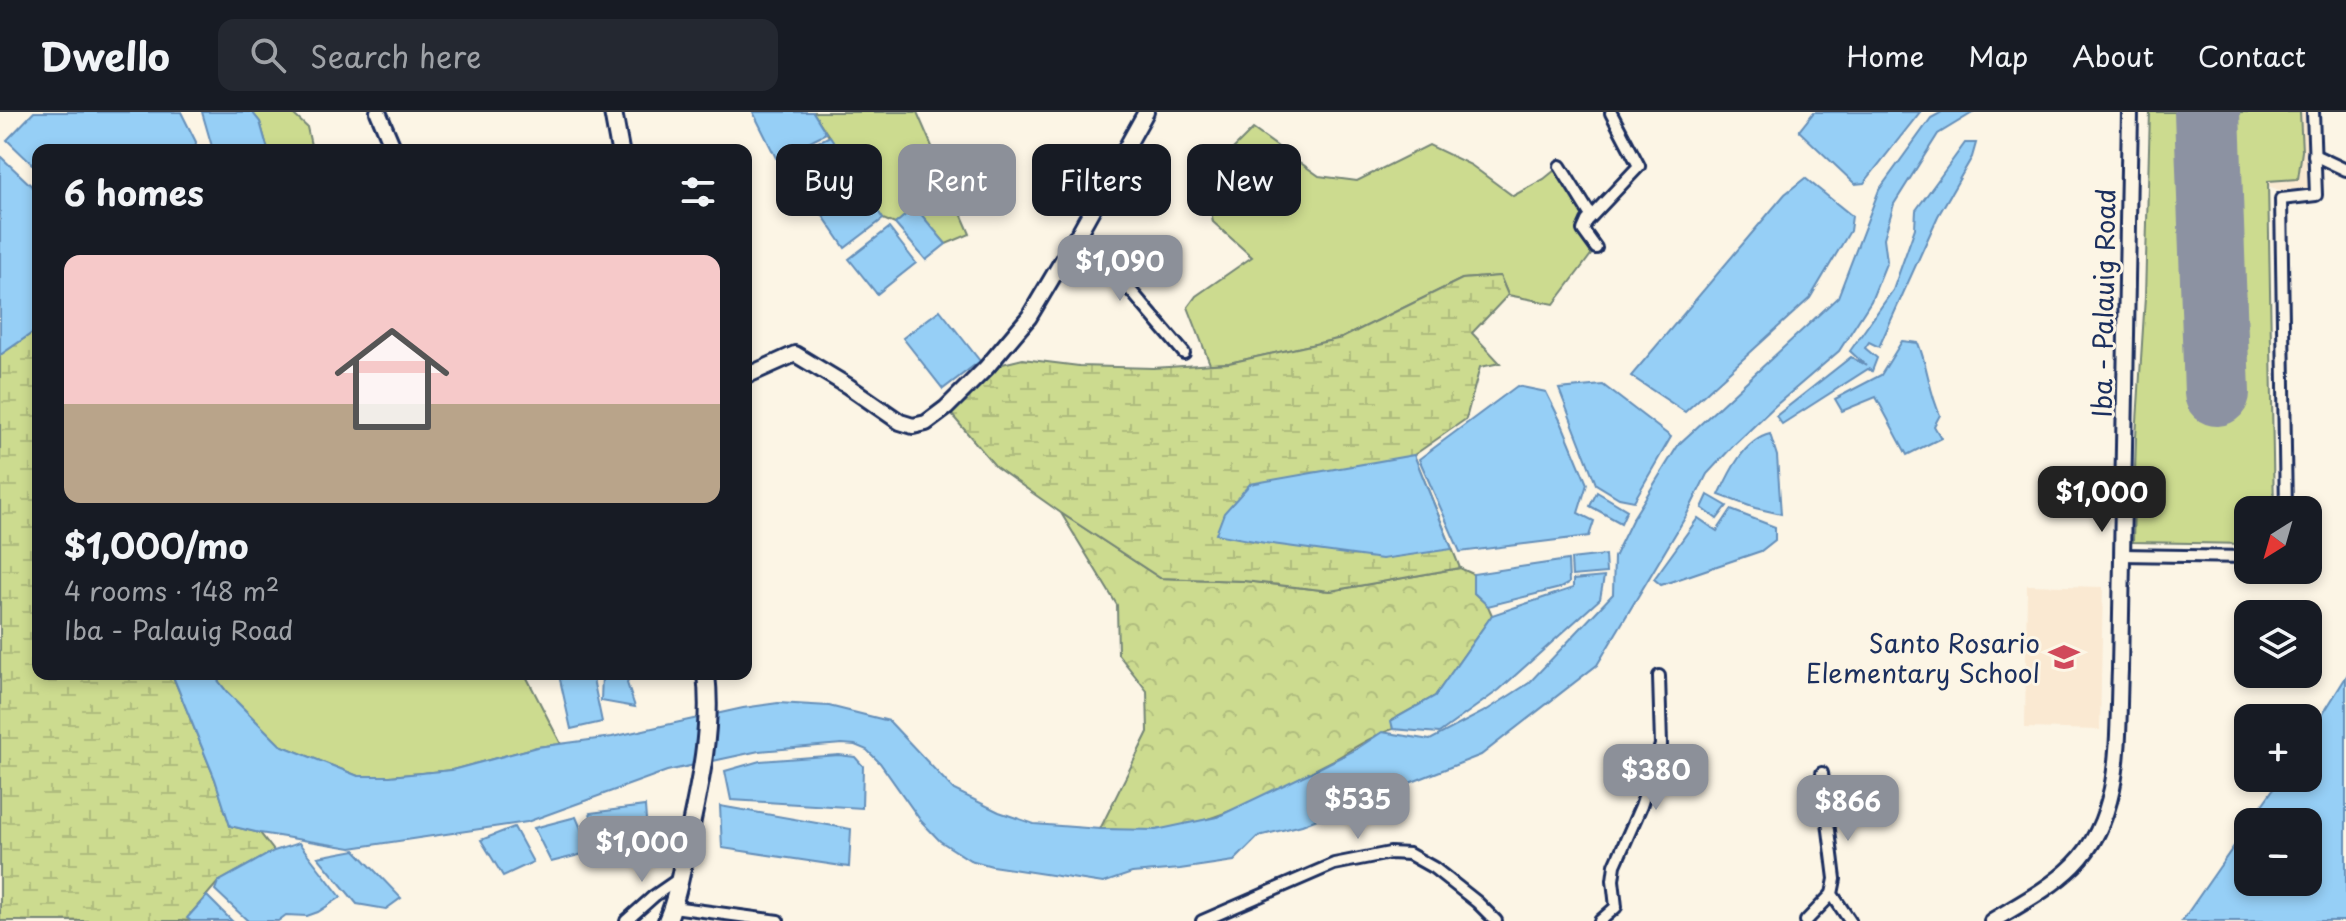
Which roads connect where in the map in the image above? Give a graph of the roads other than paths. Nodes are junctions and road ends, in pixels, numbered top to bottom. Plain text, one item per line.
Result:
1 (378, 112) edge
2 (613, 112) edge
3 (1146, 112) edge
4 (2130, 112) edge
5 (2313, 112) edge
6 (1611, 113) edge
7 (391, 144) edge
8 (619, 144) edge
9 (2314, 155) junction
10 (1560, 166) dead end
11 (2346, 170) edge
12 (1591, 216) junction
13 (1080, 231) junction
14 (1596, 248) dead end
15 (1184, 353) dead end
16 (752, 373) edge
17 (2286, 496) edge
18 (2121, 555) junction
19 (2234, 557) edge
20 (1659, 676) dead end
21 (706, 680) edge
22 (1822, 773) dead end
23 (680, 878) junction
24 (1832, 894) junction
25 (670, 914) edge
26 (626, 921) edge
27 (778, 921) edge
28 (1202, 921) edge
29 (1496, 921) edge
30 (1600, 921) edge
31 (1806, 921) edge
32 (1850, 921) edge
33 (1992, 921) edge

1 - 7 main road
2 - 8 main road
3 - 13 main road
4 - 18 main road, Iba - Palauig Road
5 - 9 street
6 - 12 street
9 - 11 street
9 - 17 street
10 - 12 street
12 - 14 street
13 - 15 street
13 - 16 main road
18 - 19 street
18 - 33 main road, Iba - Palauig Road
20 - 30 street
21 - 23 main road
22 - 24 street
23 - 25 main road
23 - 26 street
24 - 31 street
24 - 32 street
25 - 27 street
28 - 29 street

